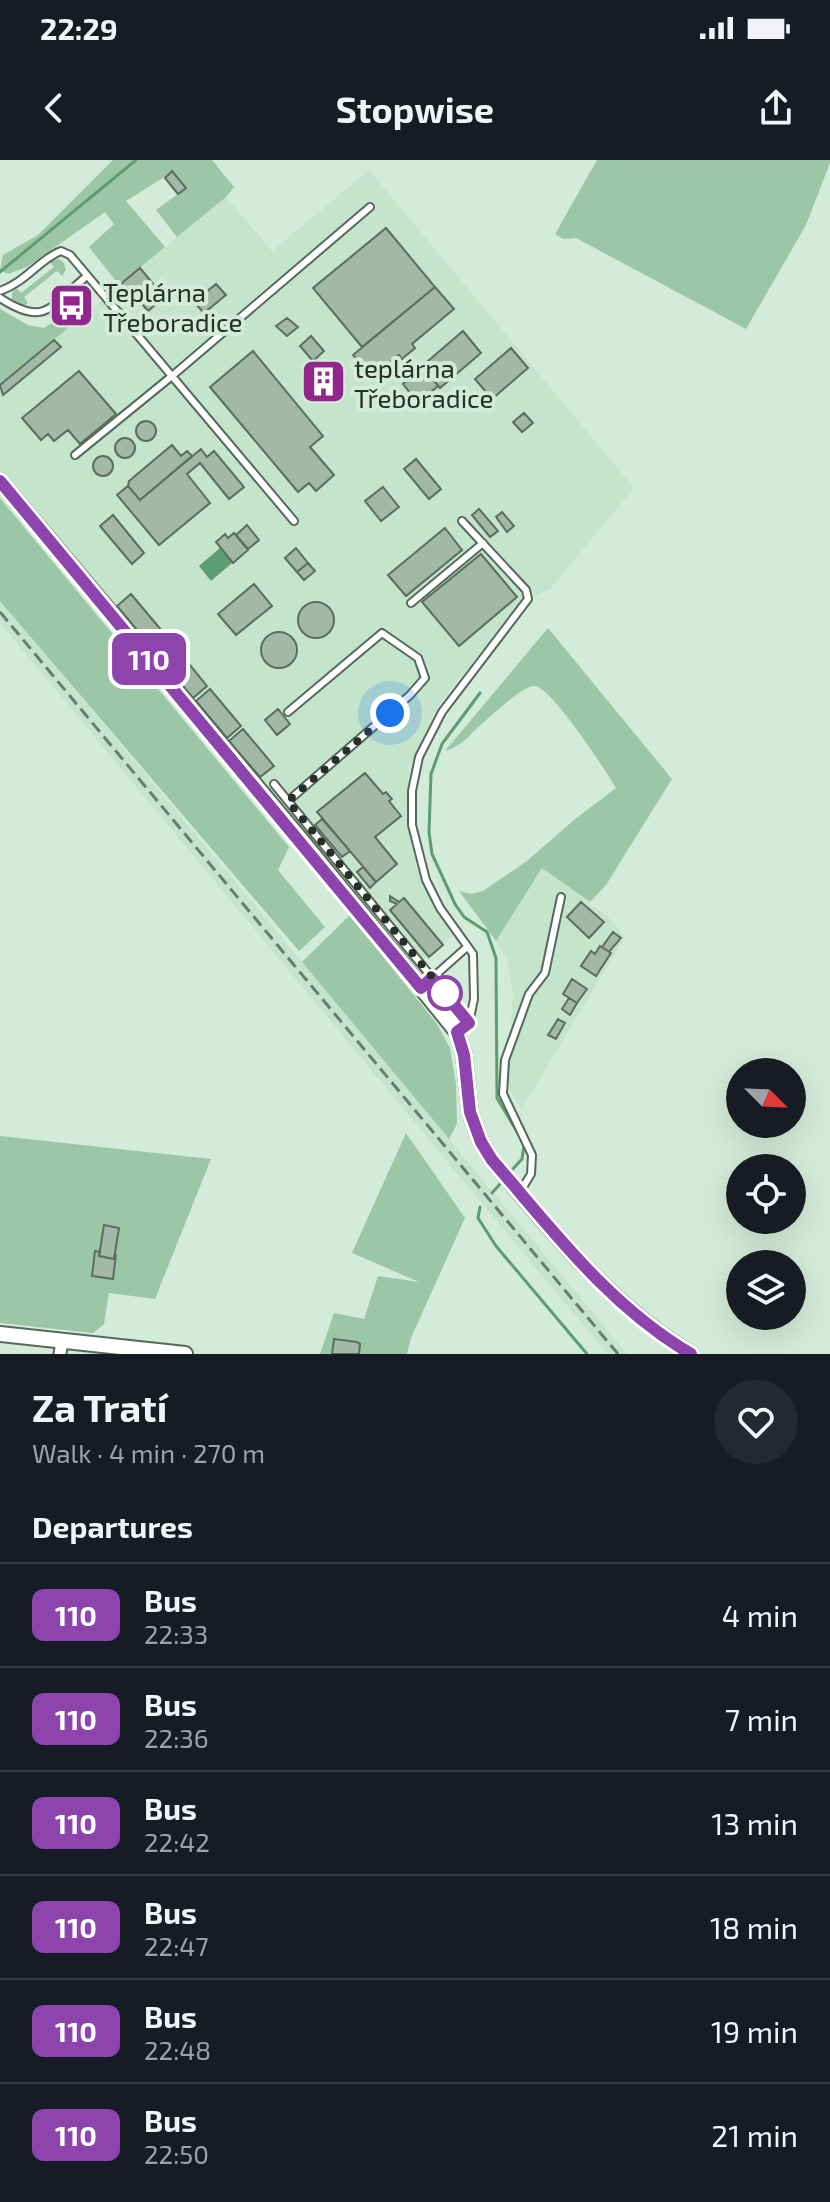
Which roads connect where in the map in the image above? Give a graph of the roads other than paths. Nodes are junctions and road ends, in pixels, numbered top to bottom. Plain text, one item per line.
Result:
1 (370, 207) dead end
2 (87, 276) junction
3 (0, 291) edge
4 (0, 298) edge
5 (172, 376) junction
6 (75, 455) dead end
7 (0, 481) edge
8 (294, 521) dead end
9 (462, 521) dead end
10 (483, 543) junction
11 (411, 603) dead end
12 (288, 712) dead end
13 (274, 784) dead end
14 (288, 801) junction
15 (561, 897) dead end
16 (467, 947) junction
17 (426, 983) junction
18 (463, 1028) junction
19 (520, 1192) junction
20 (0, 1334) edge
21 (61, 1347) edge
22 (185, 1354) edge
23 (691, 1354) edge

1 - 5 lane
2 - 3 lane
2 - 4 lane
2 - 5 lane
5 - 6 lane
5 - 8 lane
7 - 17 street
9 - 10 lane
10 - 11 lane
10 - 16 lane
12 - 14 lane
13 - 14 lane
14 - 17 lane
15 - 19 lane
16 - 17 lane
16 - 18 lane
17 - 18 street
18 - 19 street
19 - 23 street
20 - 21 street
21 - 22 street

